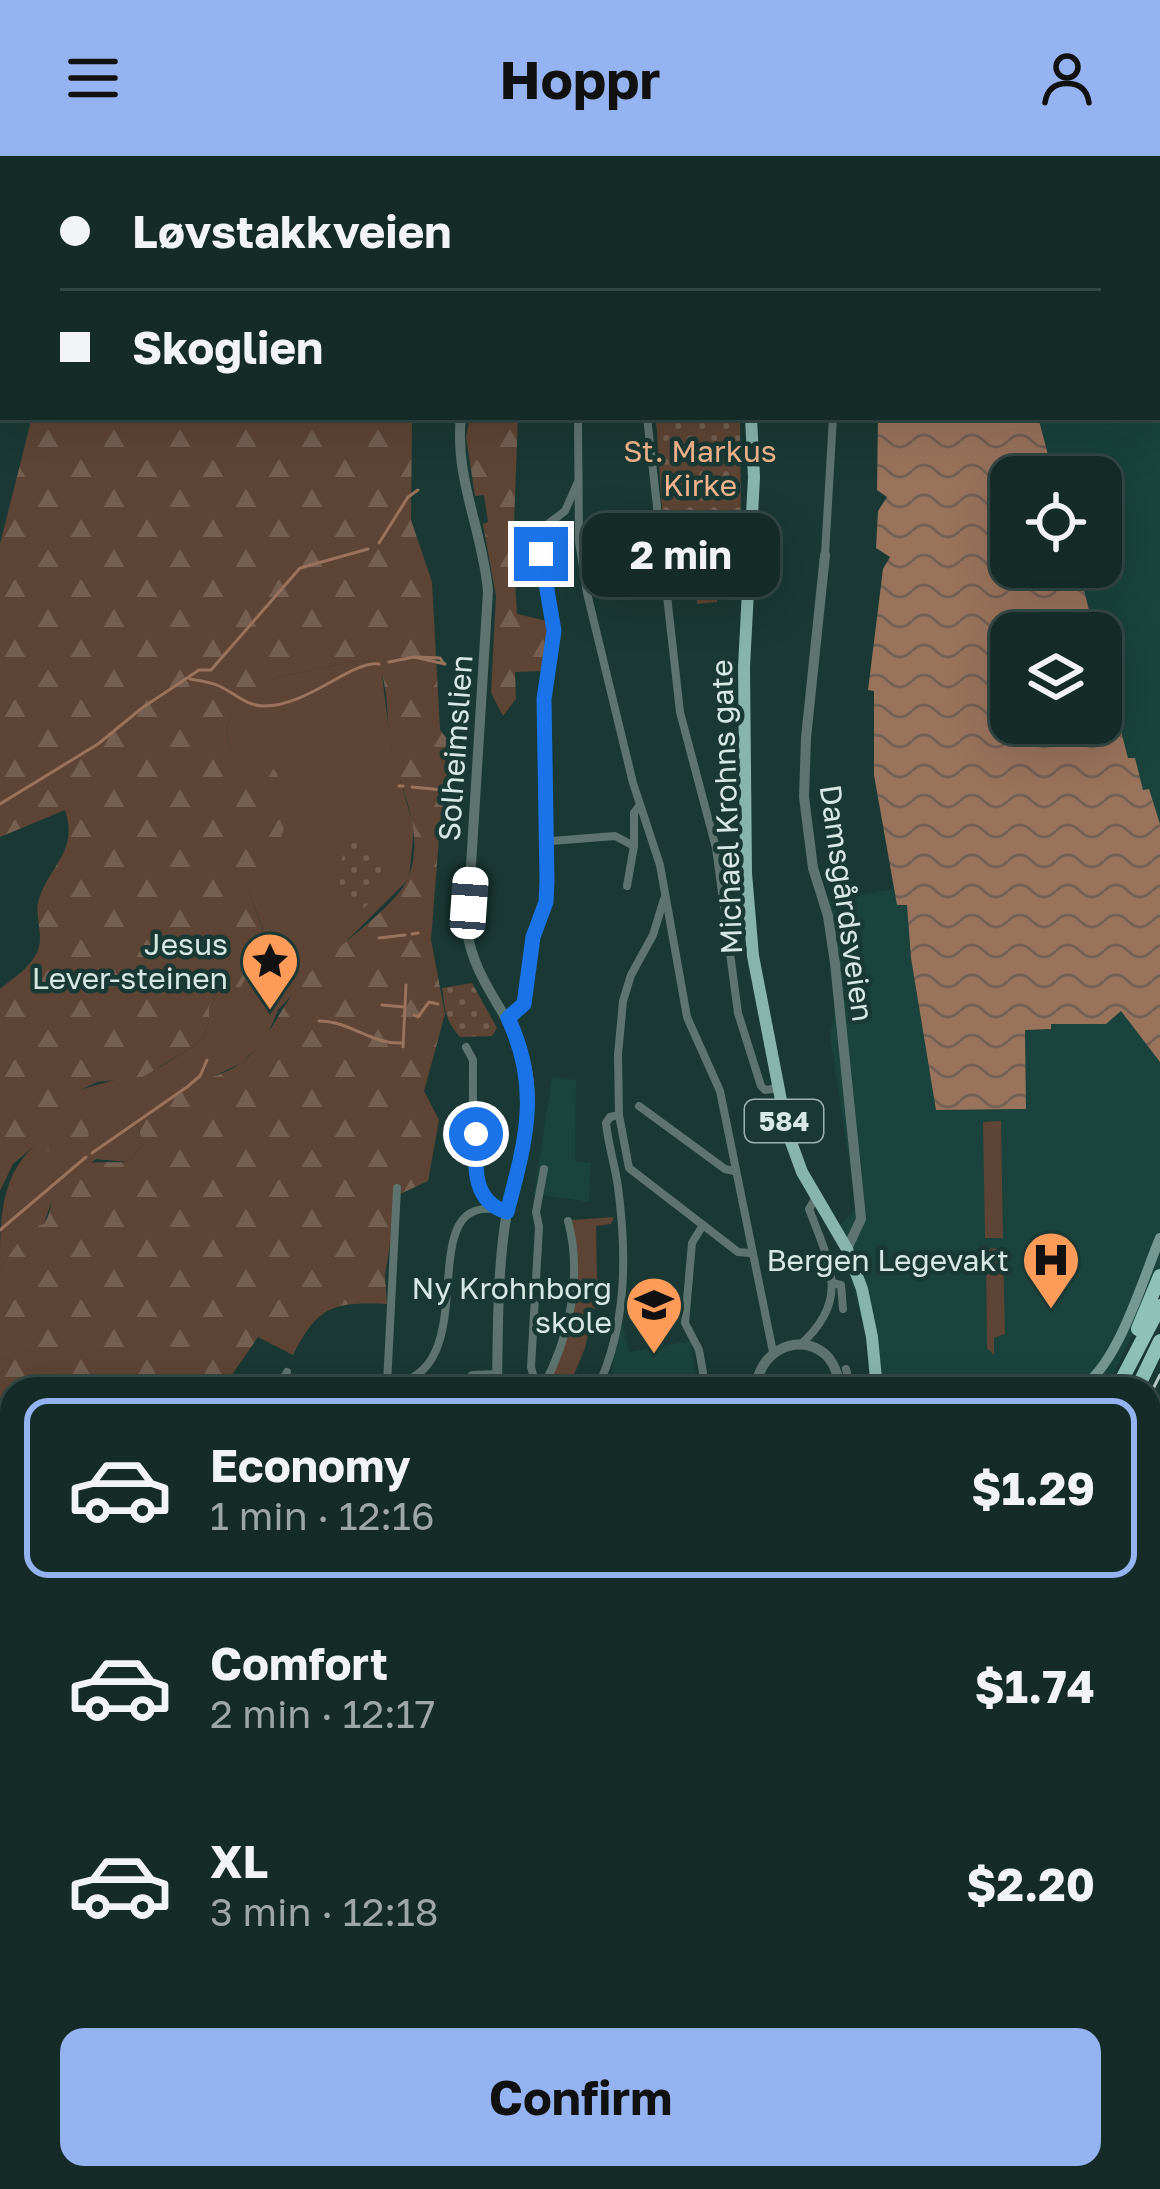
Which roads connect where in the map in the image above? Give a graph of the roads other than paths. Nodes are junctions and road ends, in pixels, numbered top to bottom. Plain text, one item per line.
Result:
1 (461, 420) edge
2 (578, 420) edge
3 (647, 420) edge
4 (751, 420) edge
5 (833, 420) edge
6 (578, 483) junction
7 (825, 554) joint
8 (640, 805) junction
9 (551, 841) dead end
10 (634, 846) junction
11 (627, 886) dead end
12 (664, 898) junction
13 (508, 1018) junction
14 (466, 1047) dead end
15 (778, 1088) junction
16 (639, 1106) dead end
17 (619, 1115) junction
18 (544, 1169) dead end
19 (734, 1171) junction
20 (397, 1188) dead end
21 (817, 1196) junction
22 (490, 1207) junction
23 (507, 1212) junction
24 (568, 1221) dead end
25 (703, 1225) junction
26 (1160, 1238) edge
27 (847, 1249) junction
28 (751, 1253) junction
29 (1160, 1276) edge
30 (833, 1283) junction
31 (1160, 1306) edge
32 (843, 1309) dead end
33 (615, 1339) junction
34 (1160, 1341) edge
35 (800, 1346) junction
36 (1136, 1351) junction
37 (773, 1352) junction
38 (618, 1356) dead end
39 (846, 1369) dead end
40 (287, 1372) dead end
41 (497, 1374) joint
42 (284, 1377) edge
43 (387, 1377) edge
44 (412, 1377) edge
45 (470, 1377) edge
46 (535, 1377) edge
47 (545, 1377) edge
48 (601, 1377) edge
49 (704, 1377) edge
50 (758, 1377) edge
51 (838, 1377) edge
52 (848, 1377) edge
53 (876, 1377) edge
54 (1094, 1377) edge
55 (1123, 1377) edge
56 (1143, 1377) edge

1 - 13 street, Solheimslien
2 - 6 street
3 - 15 street
4 - 15 main road, Michael Krohns gate / 584
5 - 7 street, Damsgårdsveien
6 - 8 street
6 - 13 street
7 - 27 street, Damsgårdsveien
8 - 10 street
8 - 12 street
9 - 10 street
10 - 11 street
12 - 17 street
12 - 19 street
13 - 23 street, Solheimslien
14 - 22 street
15 - 21 main road, Michael Krohns gate / 584
16 - 19 street
17 - 25 street
17 - 33 street
18 - 46 street
19 - 28 street
20 - 43 street
21 - 27 main road, Michael Krohns gate / 584
21 - 30 street
22 - 23 street
22 - 44 street
23 - 41 street, Solheimslien
24 - 47 street
25 - 28 street
25 - 49 street
26 - 54 main road
27 - 53 main road, Michael Krohns gate / 584
28 - 37 street
29 - 36 highway
30 - 32 street
30 - 35 street
31 - 36 highway
33 - 38 street
33 - 48 street
34 - 56 highway
35 - 37 street
35 - 51 street
36 - 55 highway
37 - 50 street
39 - 52 street
40 - 42 street
41 - 45 street

